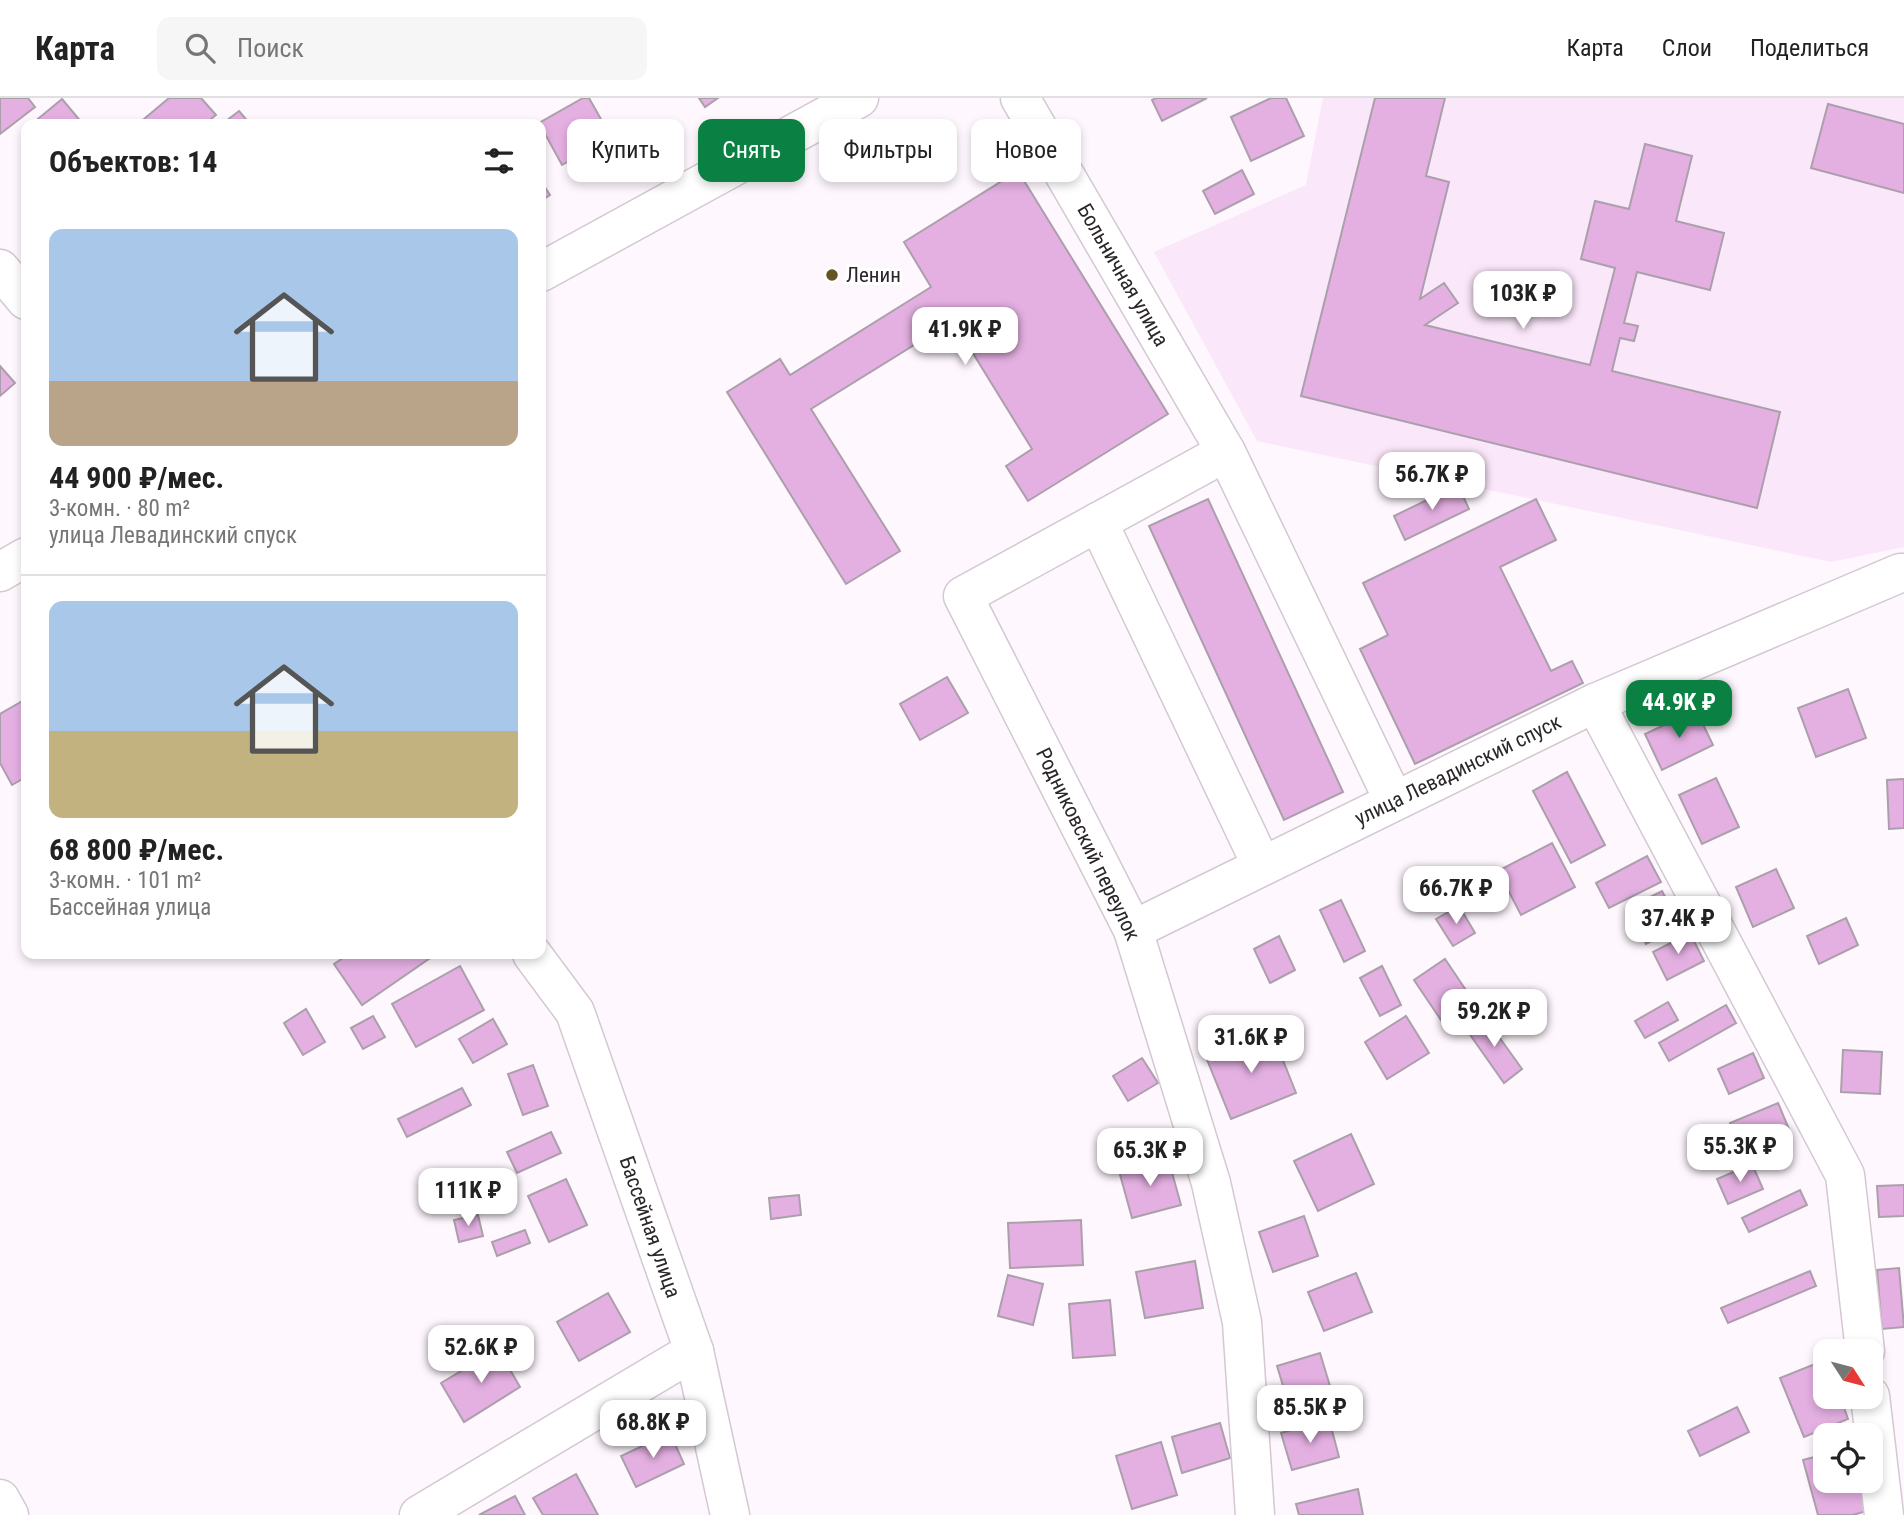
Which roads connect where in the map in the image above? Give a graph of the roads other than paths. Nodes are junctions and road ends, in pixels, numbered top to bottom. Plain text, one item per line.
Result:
1 (859, 98) edge
2 (1020, 98) edge
3 (0, 269) edge
4 (546, 269) edge
5 (21, 294) edge
6 (1226, 452) junction
7 (1098, 522) junction
8 (21, 560) edge
9 (0, 572) edge
10 (1904, 573) edge
11 (1595, 702) junction
12 (1395, 801) junction
13 (1262, 866) junction
14 (1133, 930) junction
15 (536, 959) edge
16 (1864, 1339) edge
17 (694, 1351) junction
18 (1872, 1409) edge
19 (0, 1499) edge
20 (9, 1515) edge
21 (419, 1515) edge
22 (730, 1515) edge
23 (1255, 1515) edge
24 (1884, 1515) edge

1 - 4 street
2 - 6 street, Больничная улица
3 - 5 street
6 - 7 street
6 - 12 street, Больничная улица
7 - 13 street
7 - 14 street, Родниковский переулок
8 - 9 street
10 - 11 street, улица Левадинский спуск
11 - 12 street, улица Левадинский спуск
11 - 16 street
12 - 13 street, улица Левадинский спуск
13 - 14 street, улица Левадинский спуск
14 - 23 street, Родниковский переулок
15 - 17 street, Бассейная улица
17 - 21 street
17 - 22 street, Бассейная улица
18 - 24 street
19 - 20 street

